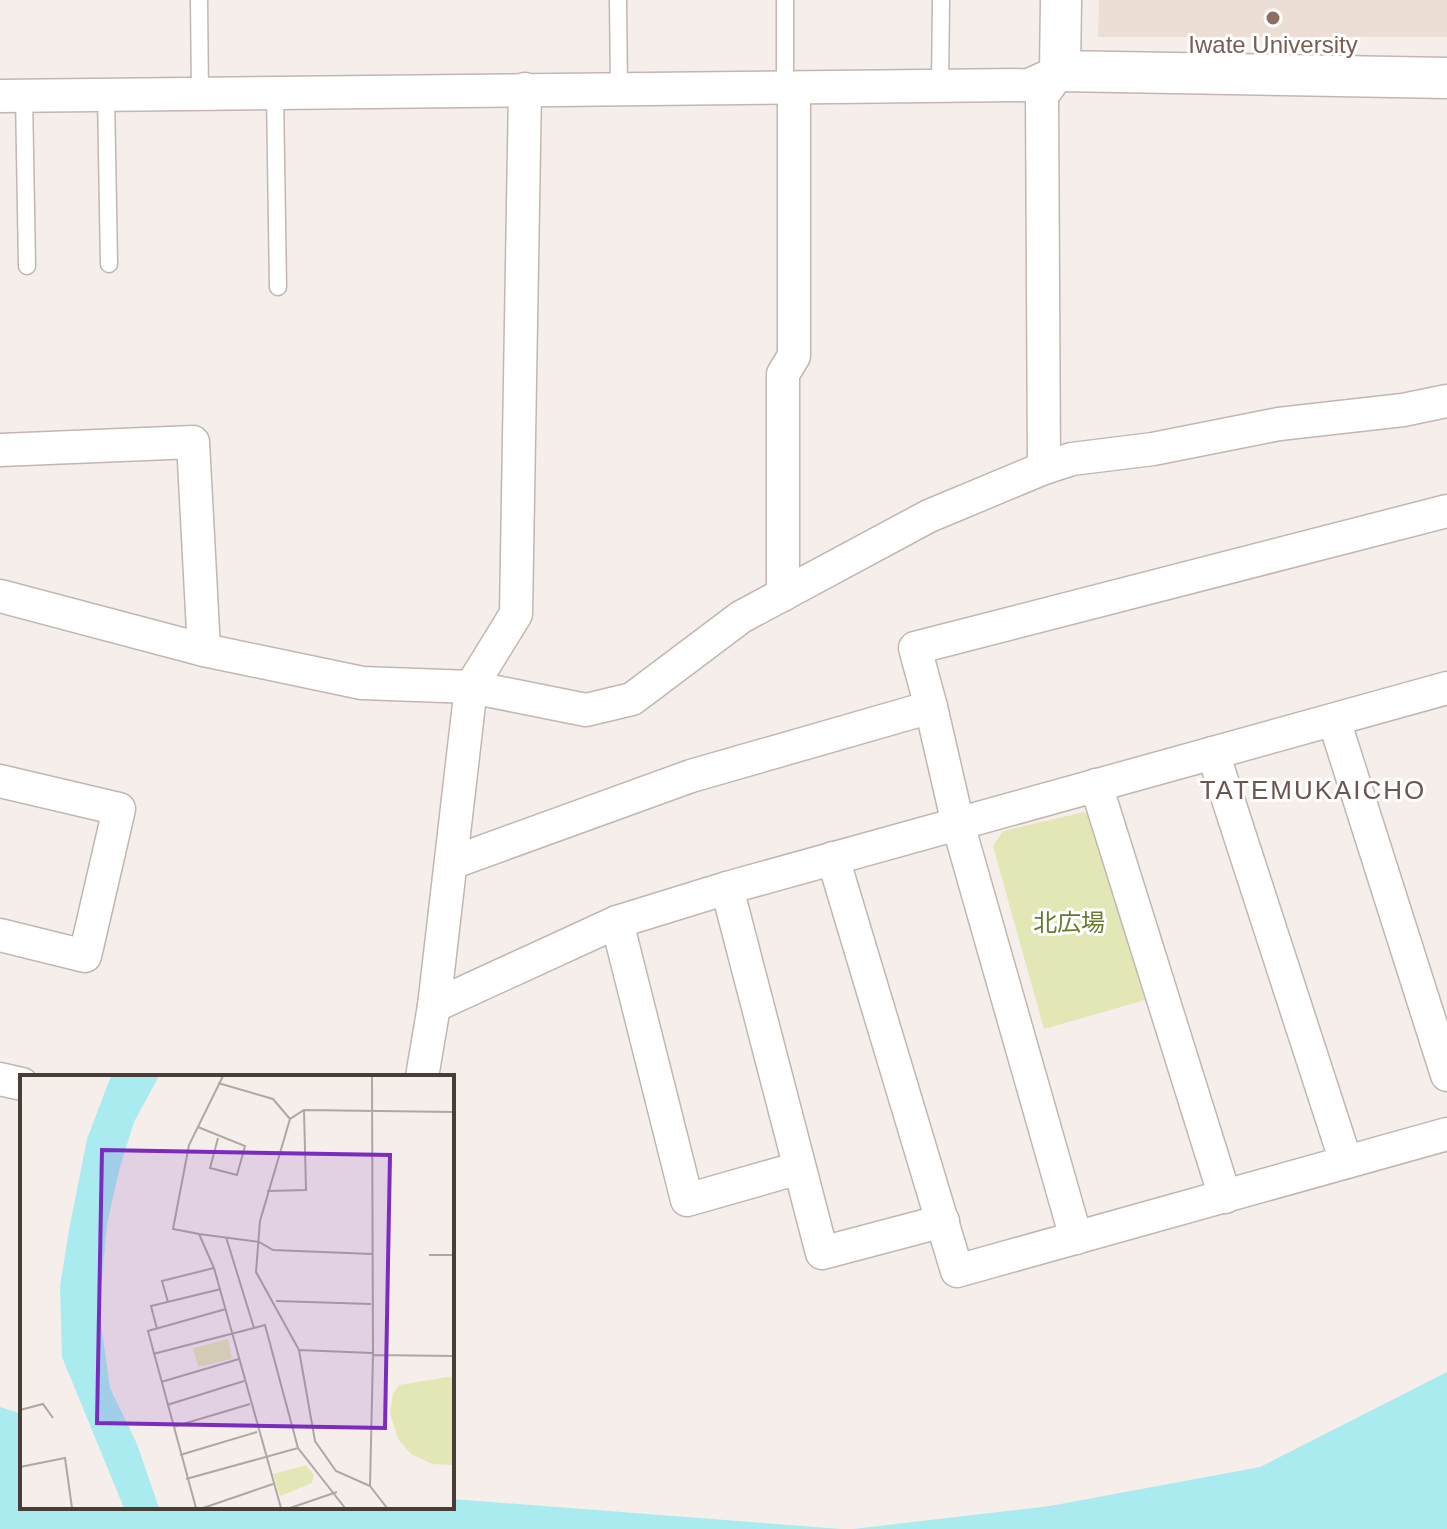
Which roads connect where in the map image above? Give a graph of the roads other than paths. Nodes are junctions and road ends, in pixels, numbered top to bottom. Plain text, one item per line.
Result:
1 (199, 0) edge
2 (618, 0) edge
3 (785, 0) edge
4 (941, 0) edge
5 (1061, 0) edge
6 (1060, 71) junction
7 (1447, 78) edge
8 (940, 87) junction
9 (525, 89) junction
10 (790, 89) junction
11 (619, 90) junction
12 (200, 93) junction
13 (275, 93) junction
14 (106, 95) junction
15 (12, 96) edge
16 (109, 264) dead end
17 (27, 266) dead end
18 (278, 287) dead end
19 (1447, 401) edge
20 (0, 450) edge
21 (1044, 468) junction
22 (1447, 511) edge
23 (783, 595) junction
24 (0, 596) edge
25 (204, 650) junction
26 (471, 687) junction
27 (1447, 688) edge
28 (931, 707) junction
29 (1334, 720) junction
30 (1213, 753) junction
31 (0, 781) edge
32 (1096, 785) junction
33 (958, 824) junction
34 (833, 858) junction
35 (451, 863) junction
36 (727, 888) junction
37 (617, 922) junction
38 (0, 935) edge
39 (434, 1006) junction
40 (422, 1075) edge
41 (1447, 1075) edge
42 (0, 1079) edge
43 (20, 1084) edge
44 (1447, 1134) edge
45 (1346, 1162) junction
46 (799, 1168) junction
47 (1225, 1197) junction
48 (943, 1221) junction
49 (1076, 1238) junction

1 - 12 lane
2 - 11 lane
3 - 10 lane
4 - 8 lane
5 - 6 street
6 - 7 street
6 - 8 street
6 - 21 street
8 - 10 street
9 - 11 street
9 - 13 street
9 - 26 street
10 - 11 street
10 - 23 street
12 - 13 street
12 - 14 street
13 - 18 lane
14 - 15 street
14 - 16 lane
15 - 17 lane
19 - 21 street
20 - 25 street
21 - 23 street
22 - 28 street
23 - 26 street
24 - 25 street
25 - 26 street
26 - 35 street
27 - 29 street
28 - 33 street
28 - 35 street
29 - 30 street
29 - 41 street
30 - 32 street
30 - 45 street
31 - 38 street
32 - 33 street
32 - 47 street
33 - 34 street
33 - 49 street
34 - 36 street
34 - 48 street
35 - 39 street
36 - 37 street
36 - 46 street
37 - 39 street
37 - 46 street
39 - 40 street
42 - 43 street
44 - 45 street
45 - 47 street
46 - 48 street
47 - 49 street
48 - 49 street

